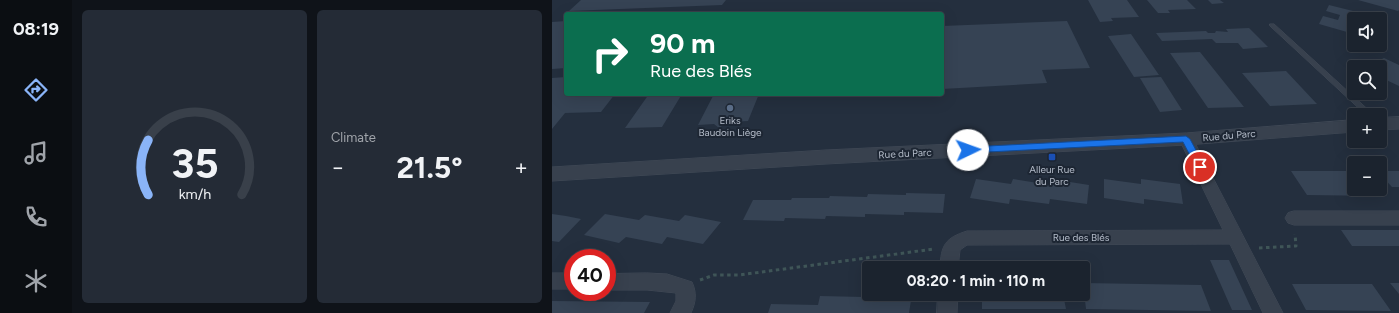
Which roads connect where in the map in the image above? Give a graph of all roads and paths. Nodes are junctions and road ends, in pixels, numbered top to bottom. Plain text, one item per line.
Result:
1 (1272, 25) dead end
2 (1362, 108) edge
3 (1399, 123) edge
4 (1387, 124) edge
5 (1347, 127) edge
6 (1186, 139) junction
7 (552, 174) edge
8 (1294, 218) joint
9 (1399, 218) edge
10 (1238, 243) junction
11 (951, 248) junction
12 (950, 261) edge
13 (552, 281) edge
14 (564, 281) edge
15 (616, 282) edge
16 (686, 288) junction
17 (948, 301) edge
18 (680, 313) edge
19 (947, 313) edge
20 (1273, 313) edge

1 - 2 lane
3 - 4 street
5 - 6 street, Rue du Parc
6 - 7 street, Rue du Parc
6 - 10 street
8 - 9 street
8 - 10 path
10 - 11 street, Rue des Blés
10 - 20 street
11 - 12 street
11 - 16 path
13 - 14 street
15 - 16 street
16 - 18 street
17 - 19 street

